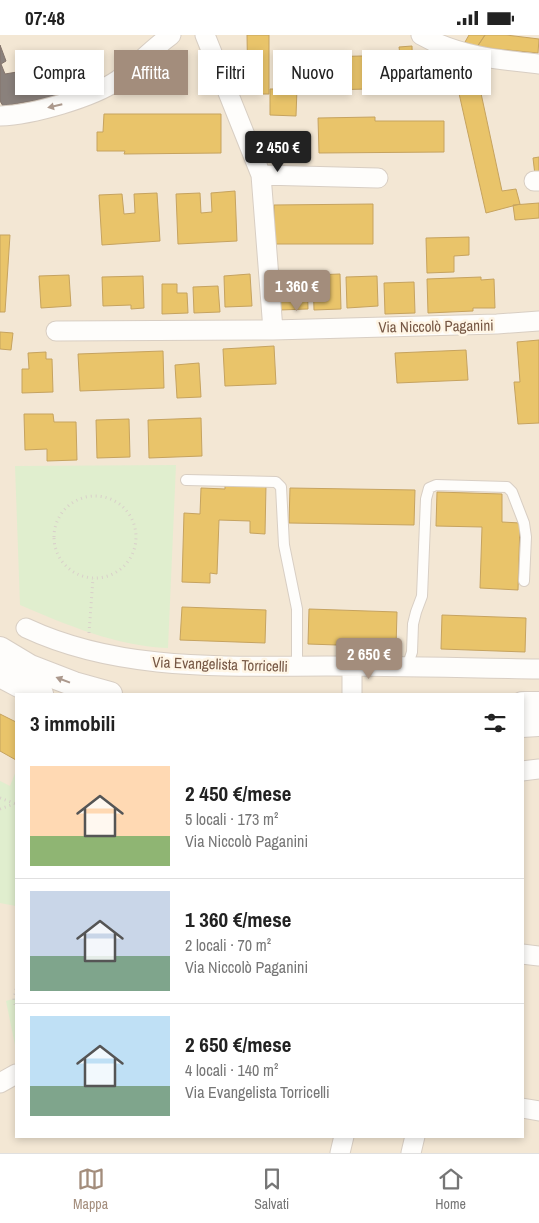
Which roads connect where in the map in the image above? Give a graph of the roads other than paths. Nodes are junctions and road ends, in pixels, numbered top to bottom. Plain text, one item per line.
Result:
1 (171, 35) edge
2 (205, 35) edge
3 (421, 35) edge
4 (539, 64) edge
5 (0, 116) edge
6 (261, 175) junction
7 (378, 178) dead end
8 (539, 321) edge
9 (273, 330) junction
10 (56, 331) dead end
11 (186, 480) dead end
12 (524, 581) dead end
13 (26, 628) dead end
14 (0, 649) edge
15 (297, 666) junction
16 (352, 666) junction
17 (407, 667) junction
18 (539, 669) edge
19 (0, 675) edge
20 (38, 693) edge
21 (106, 693) edge
22 (352, 693) edge
23 (524, 704) edge
24 (539, 704) edge
25 (524, 725) edge
26 (539, 725) edge
27 (539, 769) edge
28 (524, 771) edge
29 (524, 954) edge
30 (539, 956) edge
31 (15, 1075) edge
32 (0, 1083) edge
33 (524, 1108) edge
34 (539, 1111) edge
35 (344, 1138) edge
36 (415, 1138) edge
37 (340, 1153) edge
38 (411, 1153) edge

1 -> 5 street
2 - 6 street
3 - 4 street
6 - 7 street
6 - 9 street
8 - 9 street, Via Niccolò Paganini
9 - 10 street, Via Niccolò Paganini
11 - 15 lane
12 - 17 lane
13 - 15 street, Via Evangelista Torricelli
21 -> 14 street
15 - 16 street, Via Evangelista Torricelli
16 - 17 street, Via Evangelista Torricelli
16 - 22 street
17 - 18 street, Via Evangelista Torricelli
19 - 20 street
23 - 24 street
25 - 26 street
27 - 28 street
29 - 30 street
31 - 32 street
33 - 34 street
35 - 37 street
36 - 38 street

